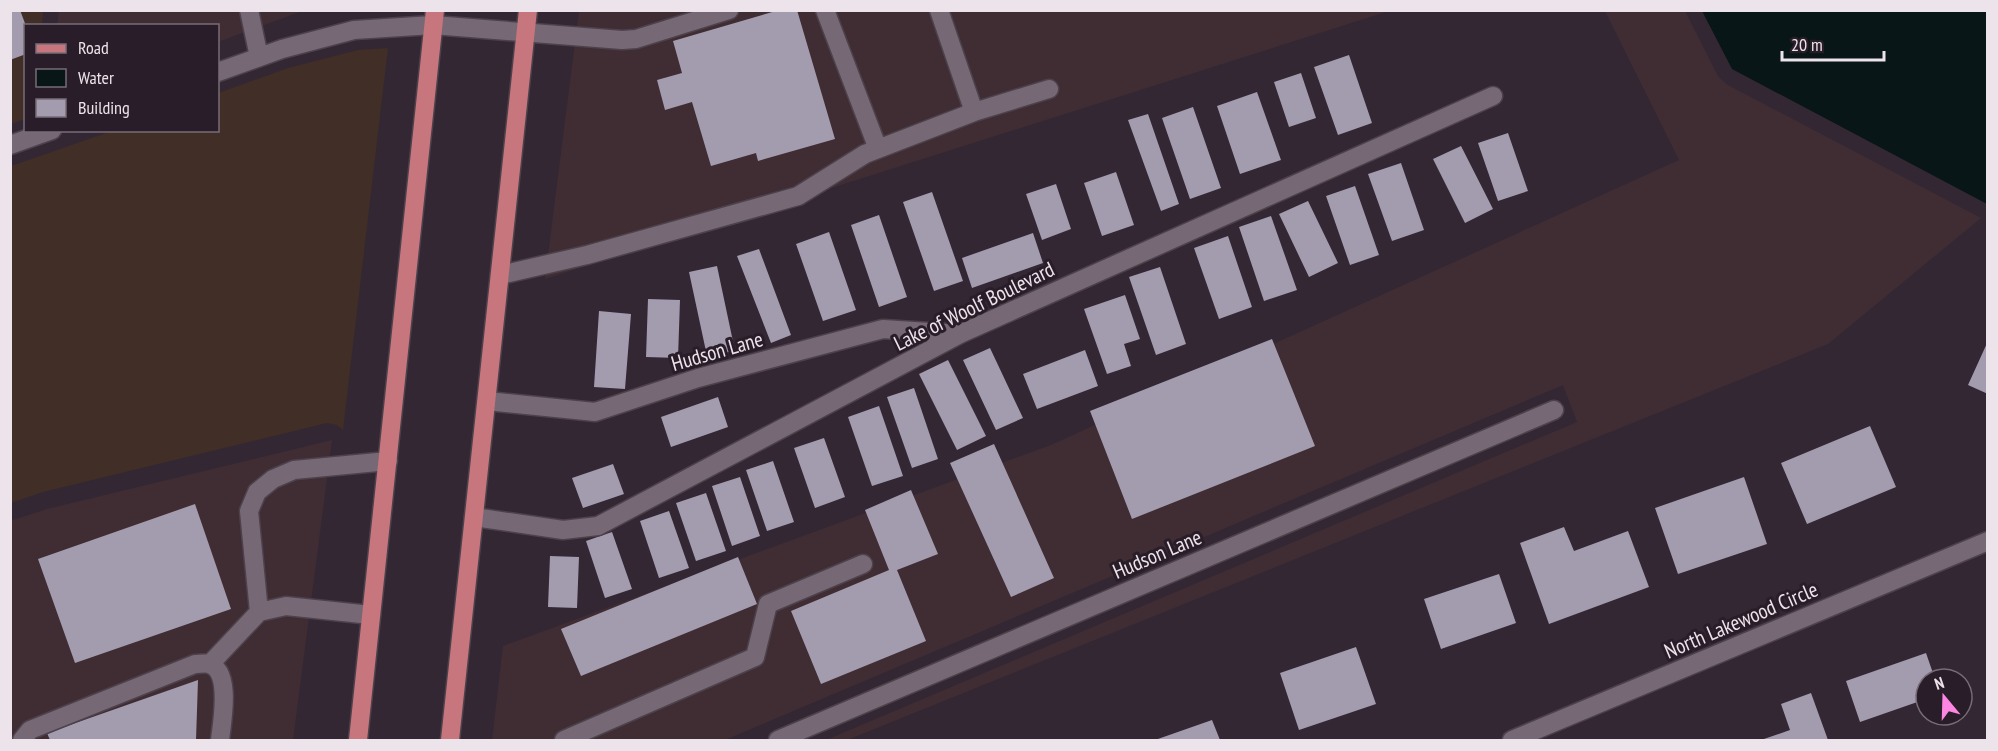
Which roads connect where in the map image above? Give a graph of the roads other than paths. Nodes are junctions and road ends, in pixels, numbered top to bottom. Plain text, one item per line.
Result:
1 (249, 10) edge
2 (528, 10) edge
3 (729, 10) edge
4 (825, 10) edge
5 (939, 10) edge
6 (434, 18) edge
7 (526, 31) junction
8 (259, 57) junction
9 (219, 72) edge
10 (1049, 89) dead end
11 (1493, 96) dead end
12 (974, 112) junction
13 (46, 132) edge
14 (10, 145) edge
15 (878, 149) junction
16 (500, 275) junction
17 (960, 334) junction
18 (487, 401) junction
19 (1554, 410) dead end
20 (387, 461) junction
21 (474, 518) junction
22 (1988, 541) edge
23 (863, 564) dead end
24 (259, 612) junction
25 (371, 615) junction
26 (210, 664) junction
27 (22, 741) edge
28 (220, 741) edge
29 (358, 741) edge
30 (450, 741) edge
31 (564, 741) edge
32 (778, 741) edge
33 (1512, 741) edge

1 - 8 street
2 - 7 main road
3 - 7 street
4 - 15 street
5 - 12 street
6 - 7 street
6 - 8 street
6 - 20 main road
7 - 16 main road
8 - 9 street
10 - 12 street
11 - 17 street, Lake of Woolf Boulevard
12 - 15 street
13 - 14 street
15 - 16 street
16 - 18 main road
17 - 18 street, Hudson Lane
17 - 21 street, Lake of Woolf Boulevard
18 - 21 main road
19 - 32 street, Hudson Lane
20 - 24 street
20 - 25 main road
21 - 30 main road
22 - 33 street, North Lakewood Circle
23 - 31 street
24 - 25 street
24 - 26 street
25 - 29 main road
26 - 27 street
26 - 28 street

